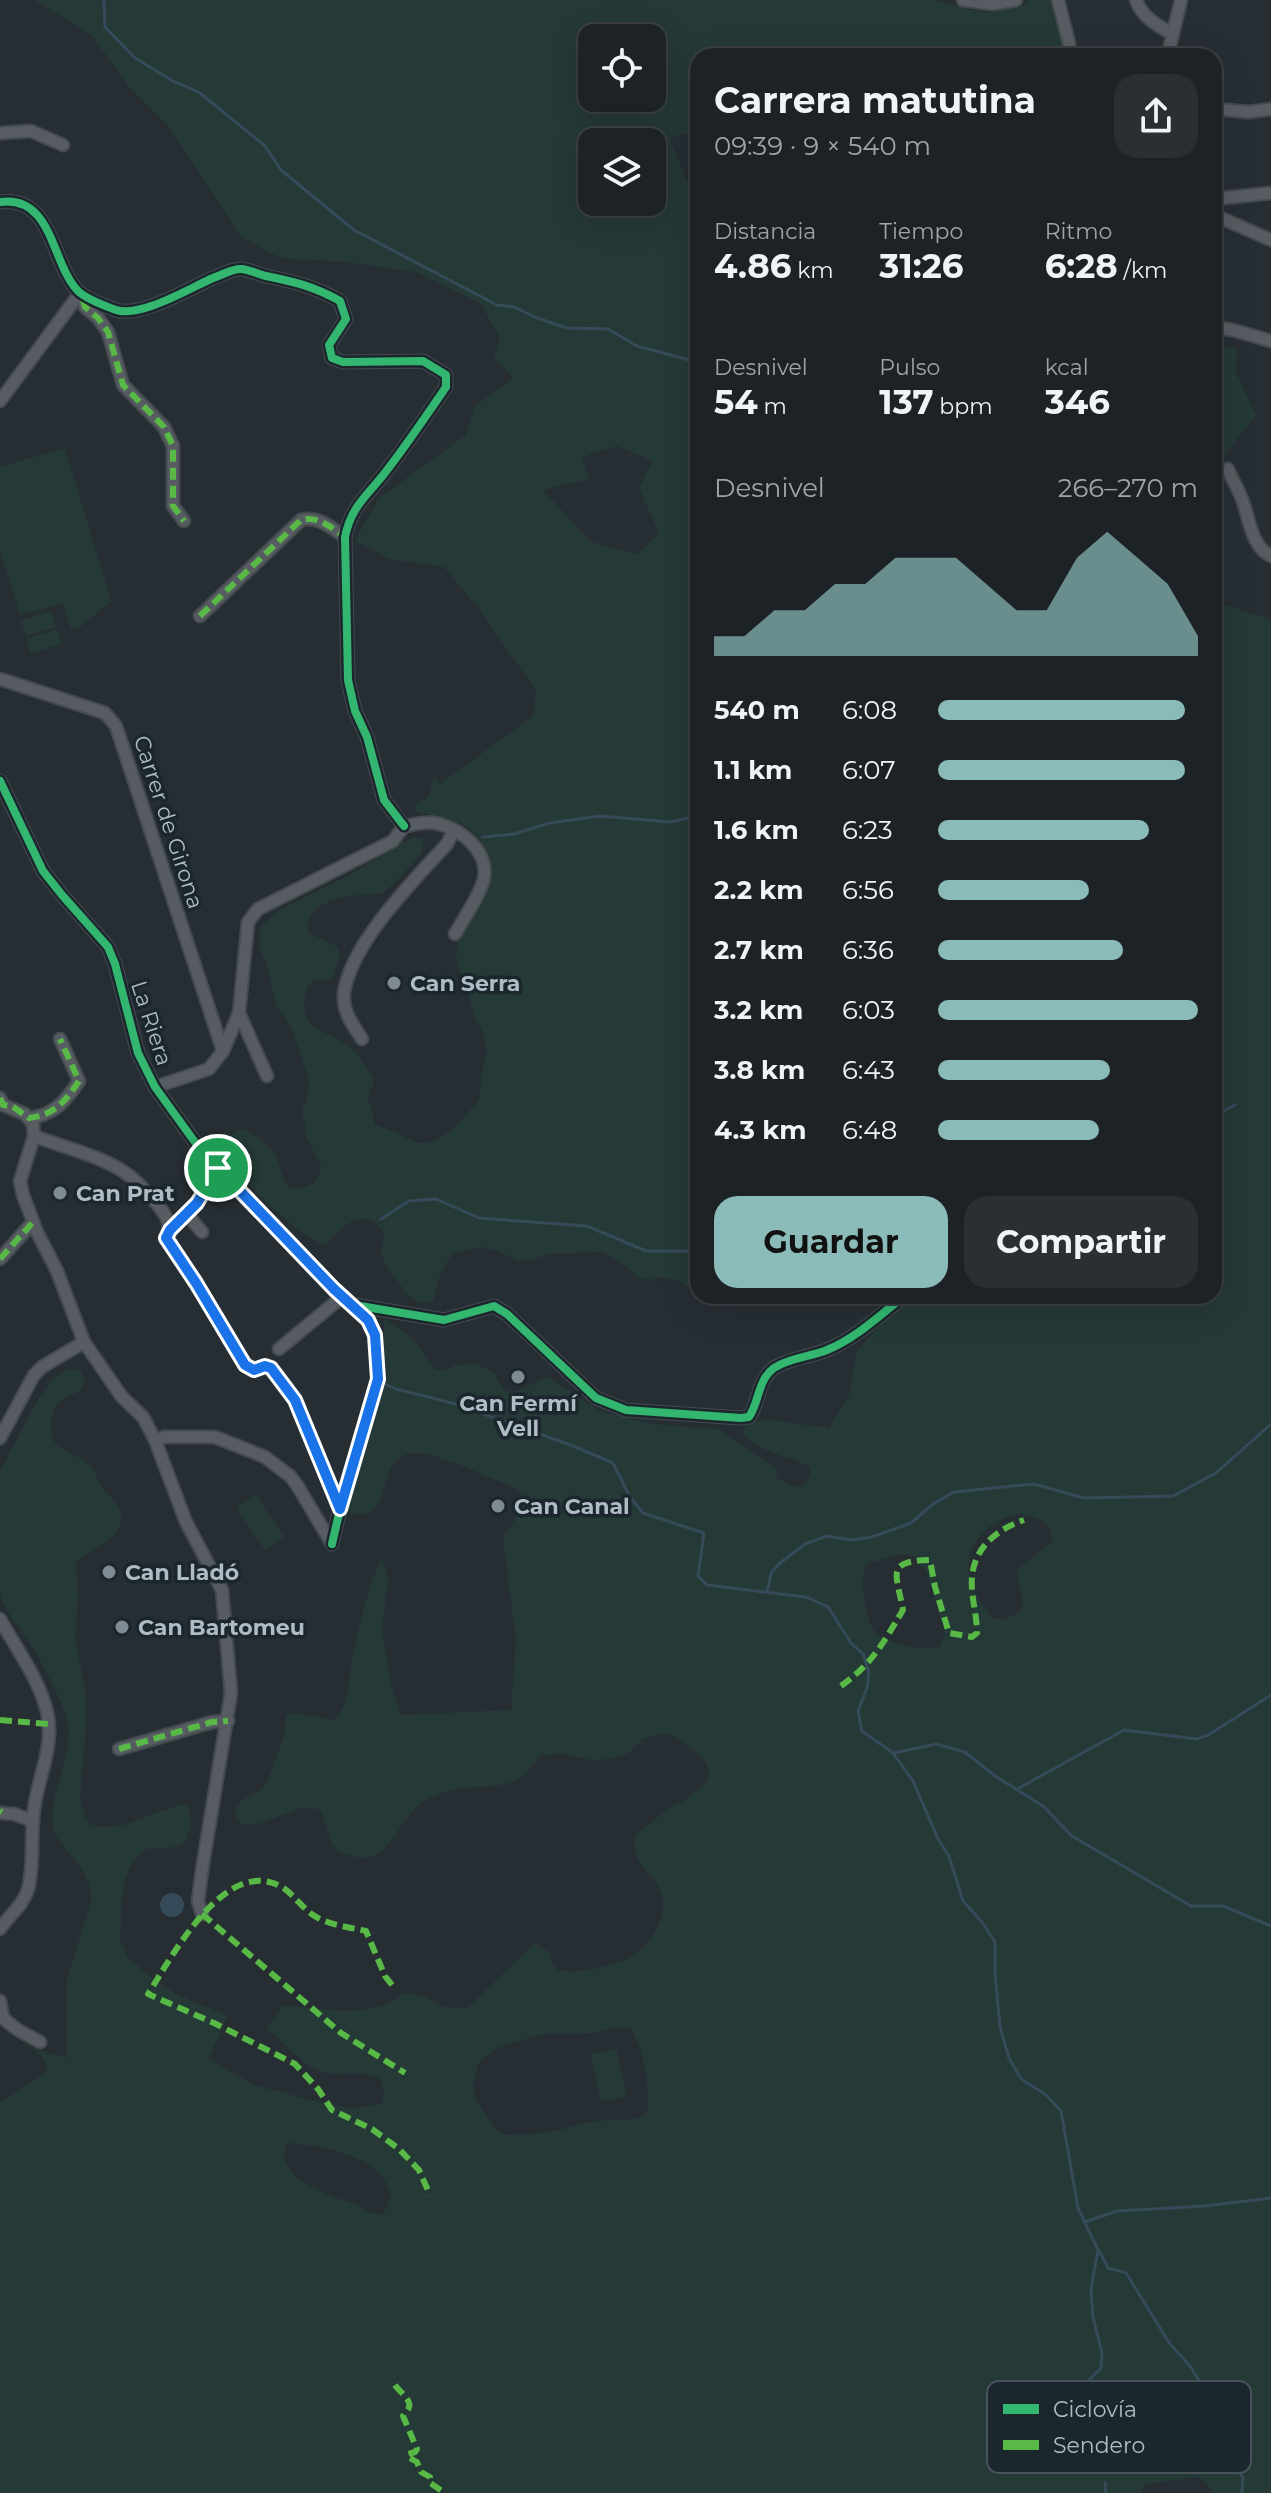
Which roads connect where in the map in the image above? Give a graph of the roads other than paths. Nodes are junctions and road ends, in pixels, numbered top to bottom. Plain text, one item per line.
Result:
1 (963, 0) edge
2 (1016, 0) edge
3 (1058, 0) edge
4 (1136, 0) edge
5 (1181, 0) edge
6 (1172, 34) junction
7 (1069, 48) edge
8 (1170, 48) edge
9 (1271, 109) edge
10 (1222, 110) edge
11 (0, 133) edge
12 (63, 145) dead end
13 (1271, 193) edge
14 (1222, 198) edge
15 (0, 202) edge
16 (1222, 219) edge
17 (1271, 240) edge
18 (80, 293) junction
19 (1222, 328) edge
20 (1271, 341) edge
21 (0, 401) edge
22 (1228, 469) dead end
23 (184, 521) dead end
24 (345, 537) junction
25 (1271, 556) edge
26 (200, 616) dead end
27 (0, 679) edge
28 (0, 781) edge
29 (404, 826) junction
30 (454, 830) junction
31 (455, 934) dead end
32 (239, 1013) junction
33 (60, 1039) dead end
34 (362, 1039) dead end
35 (223, 1051) junction
36 (267, 1076) dead end
37 (155, 1087) junction
38 (0, 1098) edge
39 (29, 1118) junction
40 (34, 1136) junction
41 (218, 1168) junction
42 (187, 1214) junction
43 (33, 1222) junction
44 (170, 1230) junction
45 (202, 1232) dead end
46 (0, 1259) edge
47 (343, 1296) junction
48 (894, 1304) edge
49 (354, 1305) junction
50 (84, 1342) junction
51 (279, 1349) dead end
52 (0, 1438) edge
53 (155, 1440) junction
54 (340, 1509) junction
55 (0, 1619) edge
56 (228, 1721) junction
57 (119, 1749) dead end
58 (0, 1813) edge
59 (33, 1821) junction
60 (202, 1914) dead end
61 (0, 1929) edge
62 (0, 2001) edge
63 (40, 2042) dead end

1 - 2 street
3 - 7 street
4 - 6 street
5 - 6 street
6 - 8 street
9 - 10 street
11 - 12 street
13 - 14 street
15 - 18 street
16 - 17 street
18 - 21 street
18 - 23 street
18 - 24 street
19 - 20 street
22 - 25 street
24 - 26 street
24 - 29 street
27 - 35 street, Carrer de Girona
28 - 37 street, La Riera
29 - 30 street
29 - 32 street
30 - 31 street
30 - 34 street
32 - 35 street
32 - 36 street
33 - 39 street
35 - 37 street
37 - 41 street, La Riera
38 - 39 street
39 - 40 street
40 - 43 street
40 - 44 street
41 - 42 street
41 - 47 street, La Riera
42 - 44 street
42 - 45 street
43 - 46 street
43 - 50 street
44 - 54 street
47 - 49 street, La Riera
47 - 51 street
48 - 49 street
49 - 54 street, La Riera
50 - 52 street
50 - 53 street
53 - 54 street, La Riera
53 - 56 street
55 - 59 street
56 - 57 street
56 - 60 street
58 - 59 street
59 - 61 street
62 - 63 street

